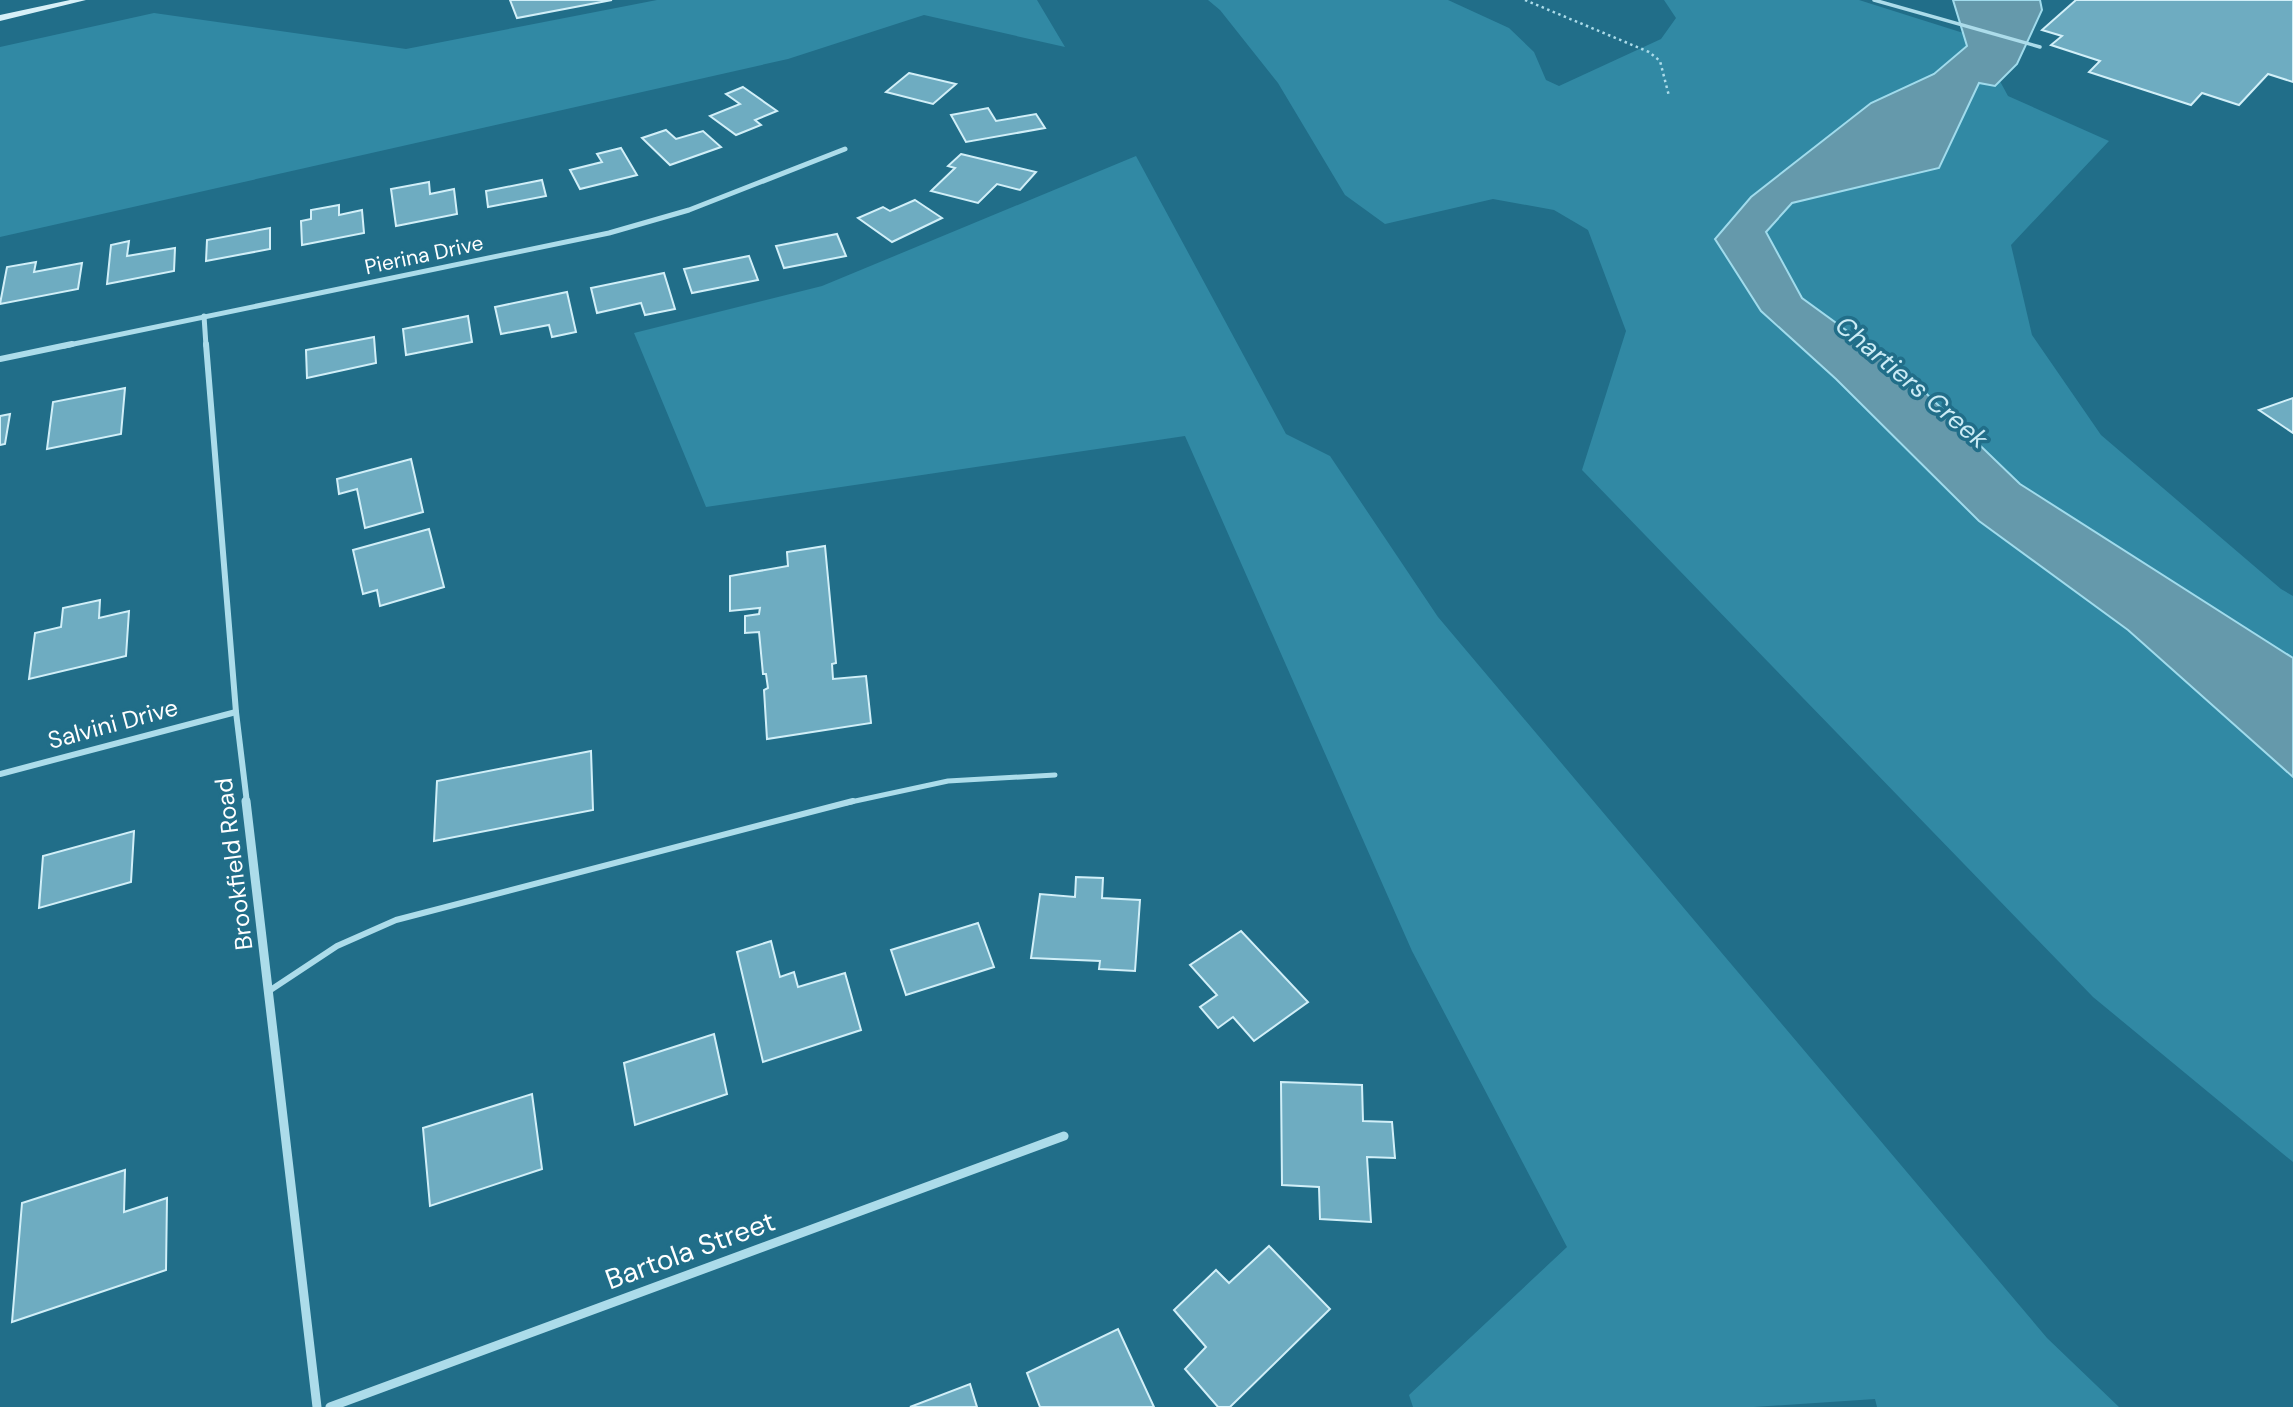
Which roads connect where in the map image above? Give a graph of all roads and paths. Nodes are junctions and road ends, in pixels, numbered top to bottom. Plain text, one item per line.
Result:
1 (82, 0) edge
2 (1525, 0) edge
3 (1874, 0) edge
4 (0, 18) edge
5 (2040, 47) dead end
6 (1669, 96) dead end
7 (845, 149) dead end
8 (204, 316) junction
9 (0, 359) edge
10 (236, 712) junction
11 (0, 774) edge
12 (1055, 775) dead end
13 (269, 991) junction
14 (1065, 1136) dead end
15 (317, 1407) edge
16 (330, 1407) edge

1 - 4 main road
2 - 6 path
3 - 5 lane
7 - 8 street, Pierina Drive
8 - 9 street, Pierina Drive
8 - 10 street, Brookfield Road
10 - 11 street, Salvini Drive
10 - 13 street, Brookfield Road
12 - 13 lane
13 - 15 street, Brookfield Road
14 - 16 street, Bartola Street

